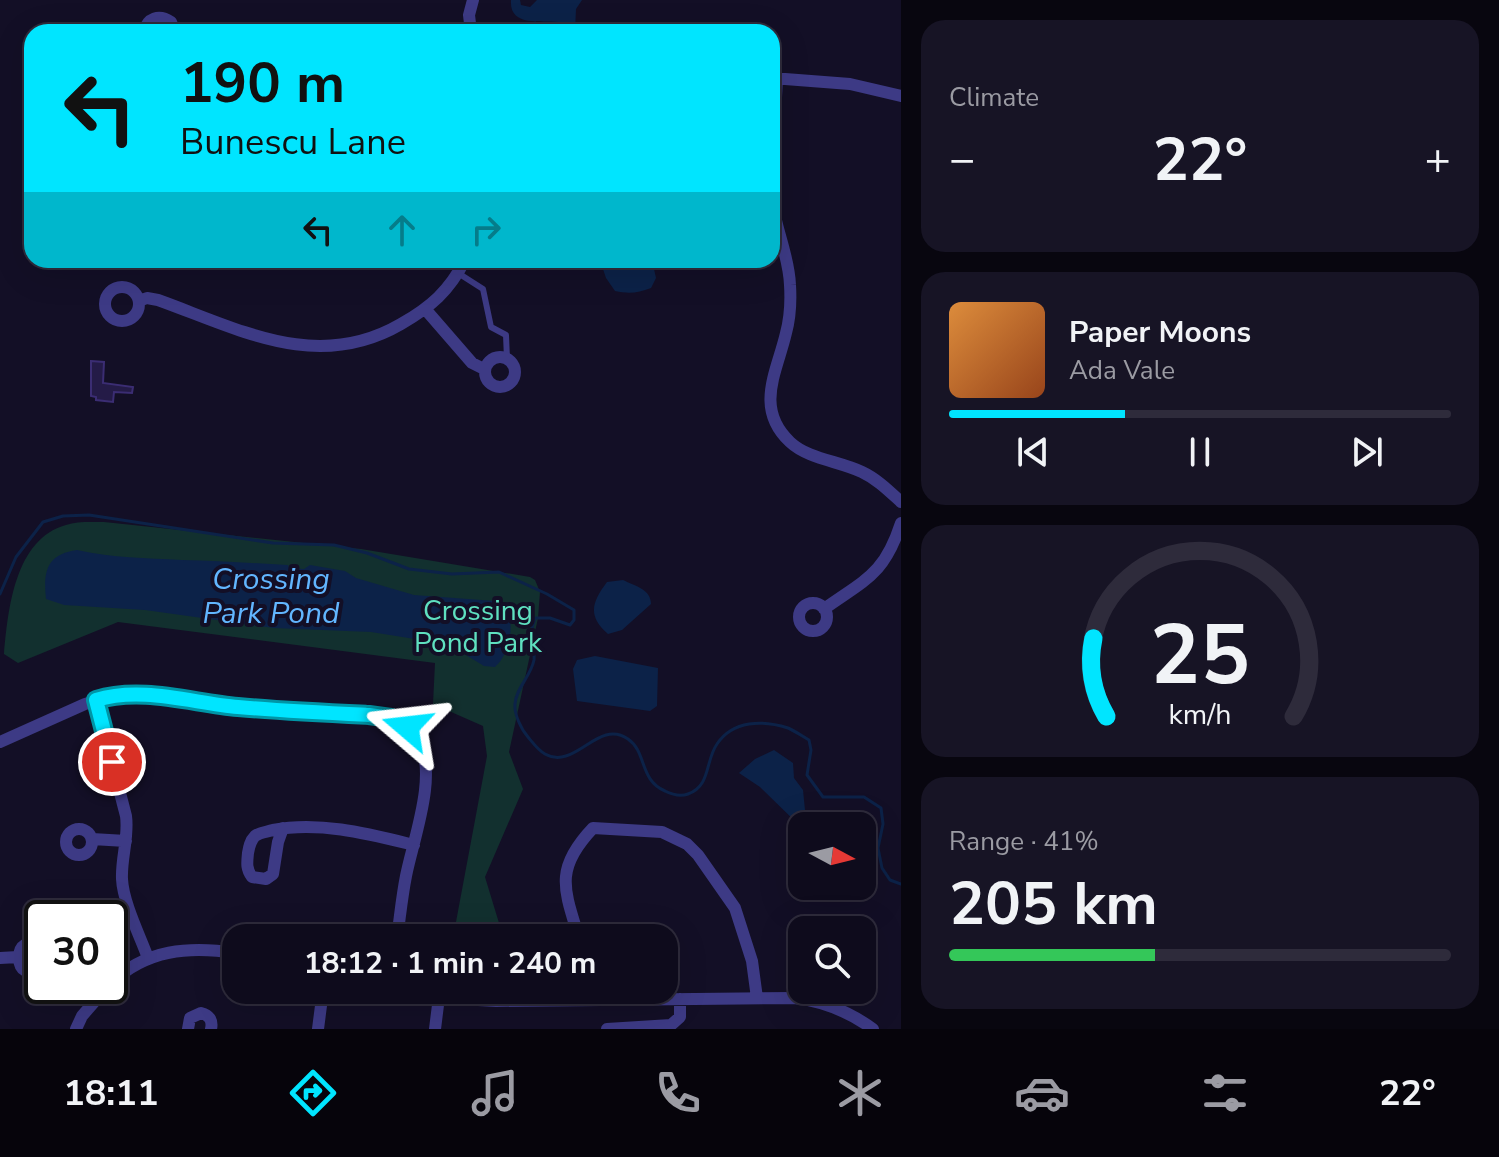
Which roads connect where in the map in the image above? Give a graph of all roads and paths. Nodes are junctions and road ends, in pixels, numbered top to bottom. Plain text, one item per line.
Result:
1 (463, 0) edge
2 (473, 0) edge
3 (469, 15) junction
4 (148, 24) edge
5 (172, 24) edge
6 (470, 24) edge
7 (780, 78) edge
8 (901, 96) edge
9 (780, 240) edge
10 (461, 268) edge
11 (458, 273) junction
12 (139, 301) dead end
13 (426, 310) junction
14 (507, 359) junction
15 (484, 369) junction
16 (901, 502) edge
17 (901, 523) edge
18 (824, 609) dead end
19 (96, 700) junction
20 (0, 742) edge
21 (283, 828) dead end
22 (92, 839) dead end
23 (126, 841) junction
24 (414, 845) junction
25 (399, 924) edge
26 (575, 924) edge
27 (24, 947) edge
28 (222, 951) edge
29 (18, 957) junction
30 (0, 958) edge
31 (148, 958) junction
32 (24, 968) edge
33 (128, 969) edge
34 (757, 998) junction
35 (680, 999) joint
36 (92, 1004) edge
37 (321, 1004) edge
38 (438, 1004) edge
39 (76, 1029) edge
40 (188, 1029) edge
41 (211, 1029) edge
42 (318, 1029) edge
43 (435, 1029) edge
44 (607, 1029) edge
45 (873, 1029) edge

1 - 3 street
2 - 3 street
3 - 6 street
4 - 5 street
7 - 8 street
9 - 16 street
10 - 11 street
11 - 13 street
11 - 14 lane
12 - 13 street
13 - 15 street
14 - 15 street
14 - 15 street
17 - 18 street
19 - 20 street
19 - 23 street
19 - 24 street
21 - 24 street
22 - 23 street
23 - 31 street
24 - 25 street
26 - 34 street
27 - 29 street
28 - 31 street
29 - 30 street
29 - 32 street
31 - 33 street
34 - 35 street
34 - 45 street
35 - 44 street
36 - 39 street
37 - 42 street
38 - 43 street
40 - 41 street

